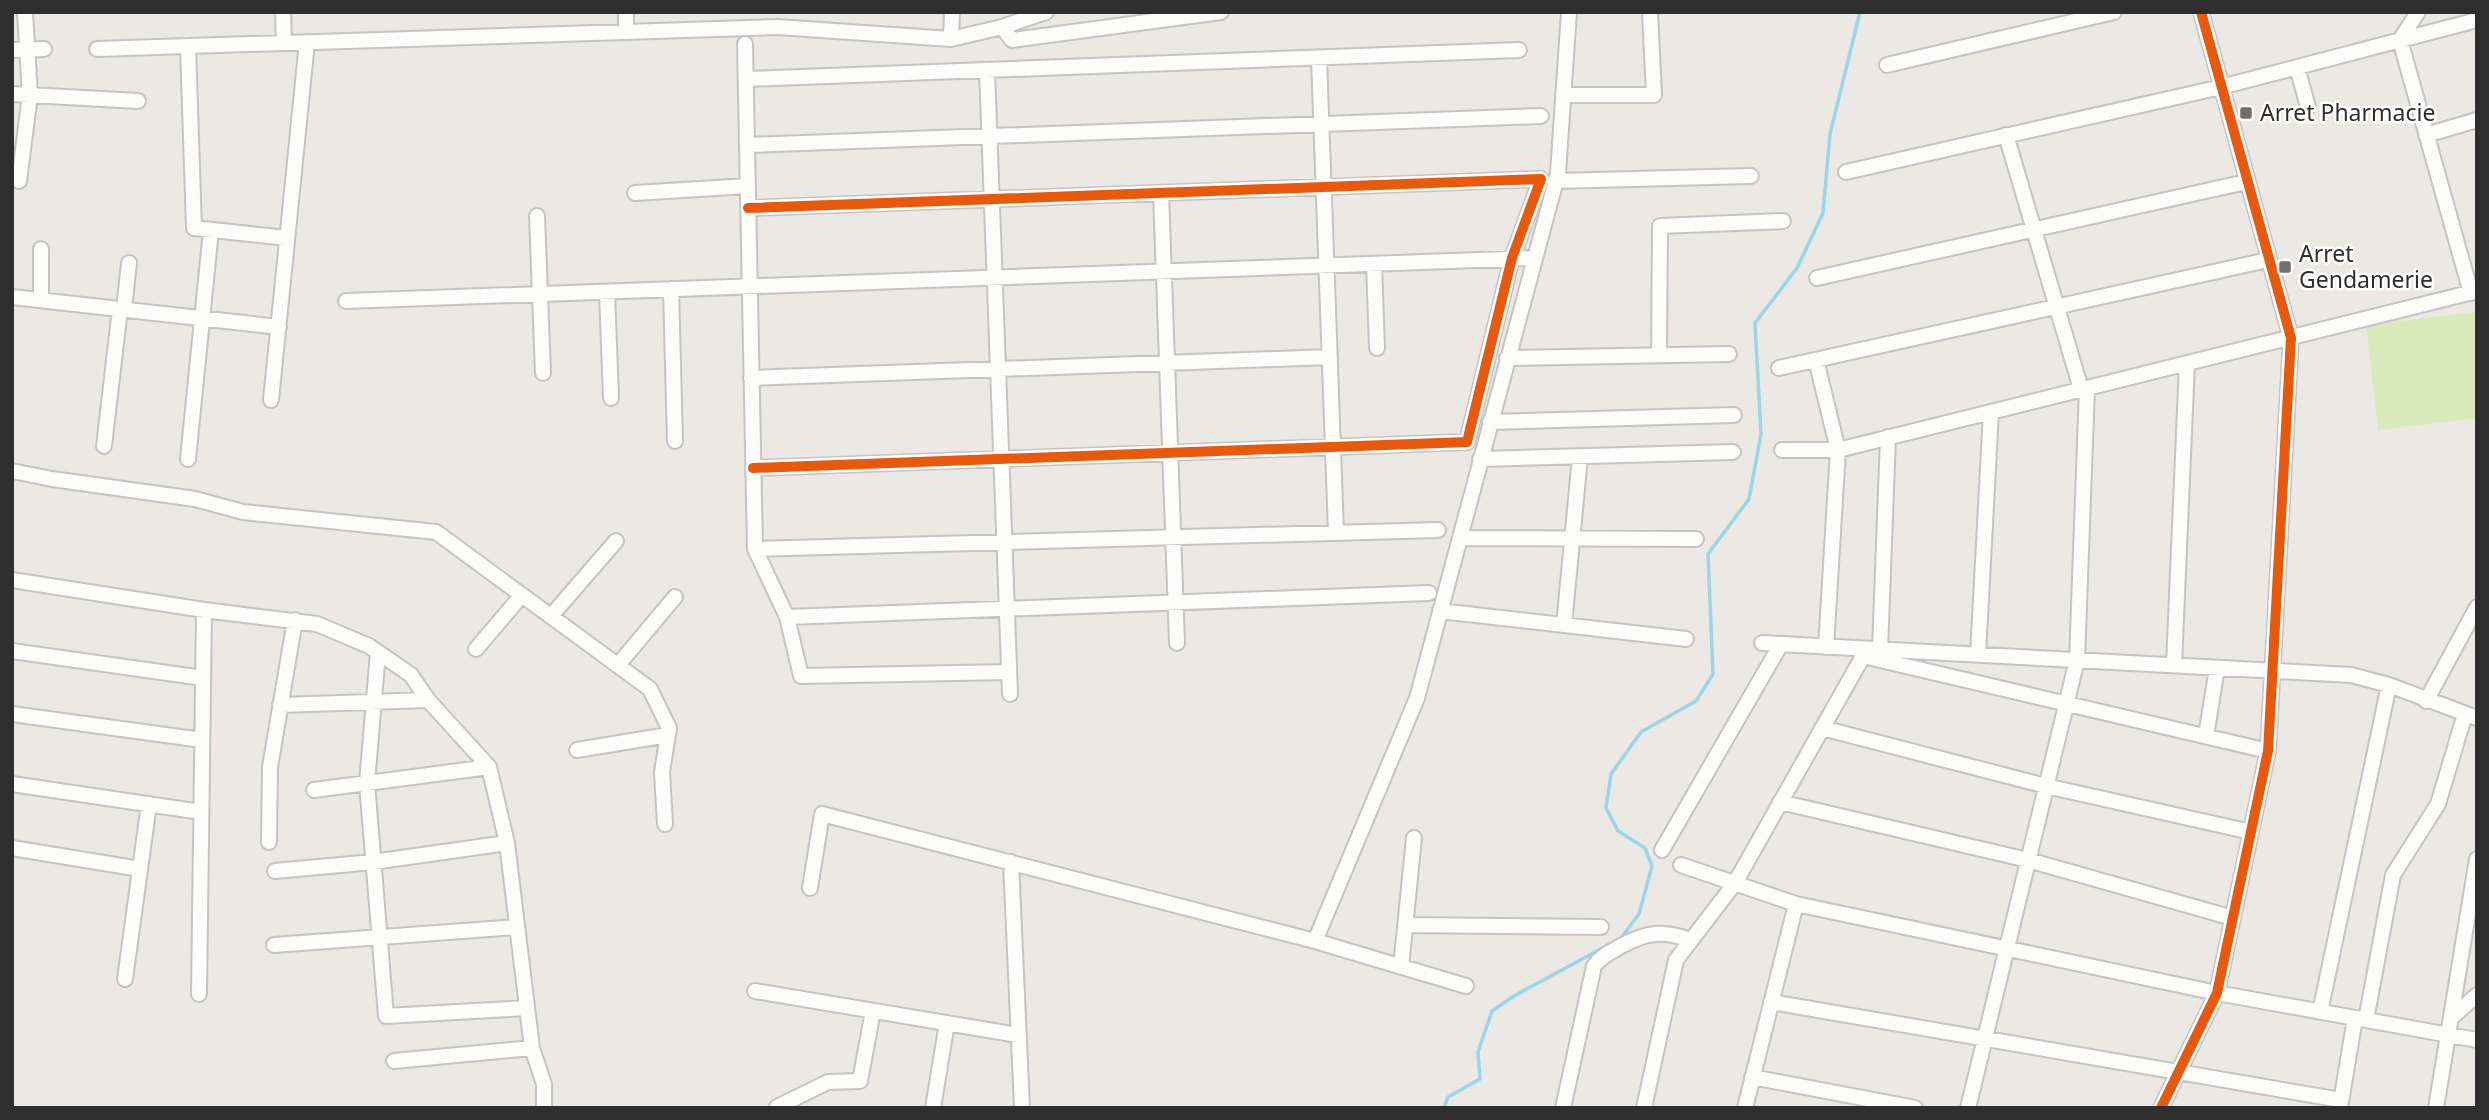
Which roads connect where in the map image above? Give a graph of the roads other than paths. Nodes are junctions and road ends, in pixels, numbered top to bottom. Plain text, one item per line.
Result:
1 (25, 12) edge
2 (284, 12) edge
3 (626, 12) edge
4 (952, 12) edge
5 (1046, 12) edge
6 (1221, 12) edge
7 (1569, 12) edge
8 (1650, 12) edge
9 (2114, 12) edge
10 (2201, 12) edge
11 (2418, 12) edge
12 (2477, 20) edge
13 (1002, 27) junction
14 (626, 32) junction
15 (951, 39) junction
16 (2400, 40) junction
17 (307, 42) junction
18 (284, 43) junction
19 (745, 44) dead end
20 (188, 46) junction
21 (44, 49) dead end
22 (97, 49) dead end
23 (20, 50) edge
24 (1520, 50) dead end
25 (1319, 58) junction
26 (1887, 65) dead end
27 (2297, 66) junction
28 (987, 70) junction
29 (746, 79) junction
30 (2221, 87) junction
31 (12, 94) edge
32 (30, 95) junction
33 (1563, 95) junction
34 (138, 101) dead end
35 (2308, 107) dead end
36 (1541, 116) dead end
37 (2477, 120) edge
38 (1322, 124) junction
39 (2006, 135) junction
40 (2426, 135) junction
41 (990, 136) junction
42 (747, 145) junction
43 (1846, 172) dead end
44 (1751, 176) dead end
45 (19, 181) dead end
46 (1555, 181) junction
47 (2246, 181) junction
48 (748, 186) junction
49 (1324, 187) junction
50 (1161, 193) junction
51 (635, 194) dead end
52 (992, 199) junction
53 (748, 208) junction
54 (537, 216) dead end
55 (1783, 221) dead end
56 (211, 230) junction
57 (2034, 230) junction
58 (288, 238) junction
59 (41, 249) dead end
60 (1512, 258) junction
61 (1534, 258) junction
62 (2268, 260) junction
63 (129, 263) dead end
64 (1374, 264) junction
65 (1327, 265) junction
66 (1164, 271) junction
67 (995, 278) junction
68 (1817, 278) dead end
69 (750, 286) junction
70 (671, 289) junction
71 (607, 292) junction
72 (2474, 292) edge
73 (540, 294) junction
74 (12, 296) edge
75 (41, 300) junction
76 (346, 301) dead end
77 (2057, 307) junction
78 (122, 309) junction
79 (202, 318) junction
80 (279, 327) junction
81 (2291, 338) junction
82 (1377, 348) dead end
83 (1729, 354) dead end
84 (1659, 355) junction
85 (1330, 357) junction
86 (1507, 358) junction
87 (1816, 360) junction
88 (1167, 363) junction
89 (2187, 363) junction
90 (1779, 368) dead end
91 (998, 369) junction
92 (543, 373) dead end
93 (751, 378) junction
94 (2084, 389) junction
95 (611, 398) dead end
96 (271, 400) dead end
97 (1991, 412) junction
98 (1734, 415) dead end
99 (1490, 422) junction
100 (1888, 437) junction
101 (675, 441) dead end
102 (104, 446) dead end
103 (1333, 446) junction
104 (1783, 450) dead end
105 (1838, 450) junction
106 (1170, 453) junction
107 (1733, 453) dead end
108 (1580, 457) junction
109 (188, 458) dead end
110 (1001, 459) junction
111 (1480, 459) junction
112 (753, 468) junction
113 (12, 471) edge
114 (1438, 530) dead end
115 (1336, 533) junction
116 (1174, 537) junction
117 (1460, 538) junction
118 (1572, 538) junction
119 (1696, 539) dead end
120 (617, 541) dead end
121 (1004, 542) junction
122 (755, 549) junction
123 (12, 580) edge
124 (1429, 593) dead end
125 (522, 595) junction
126 (675, 597) dead end
127 (1176, 603) junction
128 (2477, 607) edge
129 (1007, 609) junction
130 (204, 610) junction
131 (1440, 611) junction
132 (551, 616) junction
133 (787, 617) junction
134 (295, 620) junction
135 (1564, 625) junction
136 (1686, 639) dead end
137 (1177, 643) dead end
138 (1762, 643) dead end
139 (1782, 644) junction
140 (1826, 647) junction
141 (477, 649) dead end
142 (12, 650) edge
143 (378, 652) junction
144 (1870, 652) junction
145 (1978, 655) junction
146 (2077, 660) junction
147 (618, 665) junction
148 (2174, 666) junction
149 (2217, 668) junction
150 (2274, 671) junction
151 (1009, 672) junction
152 (203, 678) junction
153 (2389, 685) junction
154 (1010, 694) dead end
155 (428, 700) junction
156 (2426, 701) junction
157 (374, 702) junction
158 (2066, 704) junction
159 (280, 705) junction
160 (12, 714) edge
161 (2471, 715) edge
162 (1822, 728) junction
163 (668, 736) junction
164 (2206, 736) junction
165 (202, 740) junction
166 (577, 750) dead end
167 (2268, 751) junction
168 (489, 767) junction
169 (367, 783) junction
170 (12, 784) edge
171 (2046, 786) junction
172 (314, 790) dead end
173 (1780, 803) junction
174 (149, 804) junction
175 (201, 812) junction
176 (665, 824) dead end
177 (2251, 832) junction
178 (1414, 838) dead end
179 (269, 842) dead end
180 (507, 843) junction
181 (12, 848) edge
182 (1662, 850) dead end
183 (2477, 859) edge
184 (2028, 860) junction
185 (373, 862) junction
186 (1011, 862) junction
187 (1681, 865) dead end
188 (140, 869) junction
189 (275, 870) dead end
190 (1735, 884) junction
191 (810, 888) dead end
192 (1796, 904) junction
193 (2233, 918) junction
194 (1405, 925) junction
195 (2477, 925) edge
196 (517, 927) junction
197 (1601, 927) dead end
198 (379, 937) junction
199 (1691, 940) junction
200 (1315, 941) junction
201 (2463, 941) junction
202 (274, 945) dead end
203 (2007, 949) junction
204 (1401, 967) junction
205 (125, 979) dead end
206 (1466, 986) dead end
207 (755, 991) dead end
208 (2217, 993) junction
209 (199, 994) dead end
210 (2477, 995) edge
211 (1771, 1002) junction
212 (527, 1008) junction
213 (873, 1011) junction
214 (2320, 1012) junction
215 (2451, 1018) junction
216 (2360, 1019) junction
217 (947, 1023) junction
218 (1018, 1035) junction
219 (2448, 1035) junction
220 (1984, 1040) junction
221 (2477, 1040) edge
222 (532, 1048) junction
223 (394, 1061) dead end
224 (2178, 1073) junction
225 (1752, 1077) junction
226 (2341, 1104) edge
227 (777, 1107) edge
228 (544, 1108) edge
229 (933, 1108) edge
230 (1022, 1108) edge
231 (1563, 1108) edge
232 (1644, 1108) edge
233 (1745, 1108) edge
234 (1915, 1108) edge
235 (1968, 1108) edge
236 (2161, 1108) edge
237 (2436, 1108) edge

1 - 23 street
2 - 18 street
3 - 14 street
4 - 15 street
5 - 13 street
6 - 13 street
7 - 33 street
8 - 33 street
9 - 26 street
10 - 30 street
11 - 16 street
12 - 16 street
13 - 15 street
14 - 15 street
14 - 17 street
16 - 27 street
16 - 40 street
17 - 18 street
17 - 58 street
18 - 20 street
19 - 29 street
20 - 22 street
20 - 56 street
21 - 23 street
23 - 32 street
24 - 25 street
25 - 28 street
25 - 38 street
27 - 30 street
27 - 35 street
28 - 29 street
28 - 41 street
29 - 42 street
30 - 39 street
30 - 47 street
31 - 32 street
32 - 34 street
32 - 45 street
33 - 46 street
36 - 38 street
37 - 40 street
38 - 41 street
38 - 49 street
39 - 43 street
39 - 57 street
40 - 72 street
41 - 42 street
41 - 52 street
42 - 48 street
44 - 46 street
46 - 61 street
47 - 57 street
47 - 62 street
48 - 51 street
48 - 53 street
49 - 50 street
49 - 60 street
49 - 65 street
50 - 52 street
50 - 66 street
52 - 53 street
52 - 67 street
53 - 69 street
54 - 73 street
55 - 84 street
56 - 58 street
56 - 79 street
57 - 68 street
57 - 77 street
58 - 80 street
59 - 75 street
60 - 61 street
60 - 64 street
60 - 103 street
61 - 86 street
62 - 77 street
62 - 81 street
63 - 78 street
64 - 65 street
64 - 82 street
65 - 66 street
65 - 85 street
66 - 67 street
66 - 88 street
67 - 69 street
67 - 91 street
69 - 70 street
69 - 93 street
70 - 71 street
70 - 101 street
71 - 73 street
71 - 95 street
72 - 81 street
73 - 76 street
73 - 92 street
74 - 75 street
75 - 78 street
77 - 87 street
77 - 94 street
78 - 79 street
78 - 102 street
79 - 80 street
79 - 109 street
80 - 96 street
81 - 89 street
81 - 150 street
83 - 84 street
84 - 86 street
85 - 88 street
85 - 103 street
86 - 99 street
87 - 90 street
87 - 105 street
88 - 91 street
88 - 106 street
89 - 94 street
89 - 148 street
91 - 93 street
91 - 110 street
93 - 112 street
94 - 97 street
94 - 146 street
97 - 100 street
97 - 145 street
98 - 99 street
99 - 111 street
100 - 105 street
100 - 144 street
103 - 106 street
103 - 115 street
104 - 105 street
105 - 140 street
106 - 110 street
106 - 116 street
107 - 108 street
108 - 111 street
108 - 118 street
110 - 112 street
110 - 121 street
111 - 117 street
112 - 122 street
113 - 125 street
114 - 115 street
115 - 116 street
116 - 121 street
116 - 127 street
117 - 118 street
117 - 131 street
118 - 119 street
118 - 135 street
120 - 132 street
121 - 122 street
121 - 129 street
122 - 133 street
123 - 130 street
124 - 127 street
125 - 132 street
125 - 141 street
126 - 147 street
127 - 129 street
127 - 137 street
128 - 156 street
129 - 133 street
129 - 151 street
130 - 134 street
130 - 152 street
131 - 135 street
131 - 200 street
132 - 147 street
133 - 151 street
134 - 143 street
134 - 159 street
135 - 136 street
138 - 139 street
139 - 140 street
139 - 182 street
140 - 144 street
142 - 152 street
143 - 155 street
143 - 157 street
144 - 145 street
144 - 158 street
144 - 162 street
145 - 146 street
146 - 148 street
146 - 158 street
147 - 163 street
148 - 149 street
149 - 150 street
149 - 164 street
150 - 153 street
150 - 167 street
151 - 154 street
152 - 165 street
153 - 156 street
153 - 214 street
155 - 157 street
155 - 168 street
156 - 161 street
157 - 159 street
157 - 169 street
158 - 164 street
158 - 171 street
159 - 179 street
160 - 165 street
161 - 216 street
162 - 171 street
162 - 173 street
163 - 166 street
163 - 176 street
164 - 167 street
165 - 175 street
167 - 177 street
168 - 169 street
168 - 180 street
169 - 172 street
169 - 185 street
170 - 174 street
171 - 177 street
171 - 184 street
173 - 184 street
173 - 190 street
174 - 175 street
174 - 188 street
175 - 209 street
177 - 193 street
178 - 194 street
180 - 185 street
180 - 196 street
181 - 188 street
183 - 201 street
184 - 193 street
184 - 203 street
185 - 189 street
185 - 198 street
186 - 191 street
186 - 200 street
186 - 218 street
187 - 190 street
188 - 205 street
190 - 192 street
190 - 199 street
192 - 203 street
192 - 211 street
193 - 208 street
194 - 197 street
194 - 204 street
195 - 201 street
196 - 198 street
196 - 212 street
198 - 202 street
198 - 212 street
199 - 231 street
199 - 232 street
200 - 204 street
201 - 215 street
203 - 208 street
203 - 220 street
204 - 206 street
207 - 213 street
208 - 214 street
208 - 224 street
210 - 215 street
211 - 220 street
211 - 225 street
212 - 222 street
213 - 217 street
213 - 227 street
214 - 216 street
215 - 219 street
216 - 219 street
216 - 226 street
217 - 218 street
217 - 229 street
218 - 230 street
219 - 221 street
219 - 237 street
220 - 224 street
220 - 235 street
222 - 223 street
222 - 228 street
224 - 226 street
224 - 236 street
225 - 233 street
225 - 234 street

